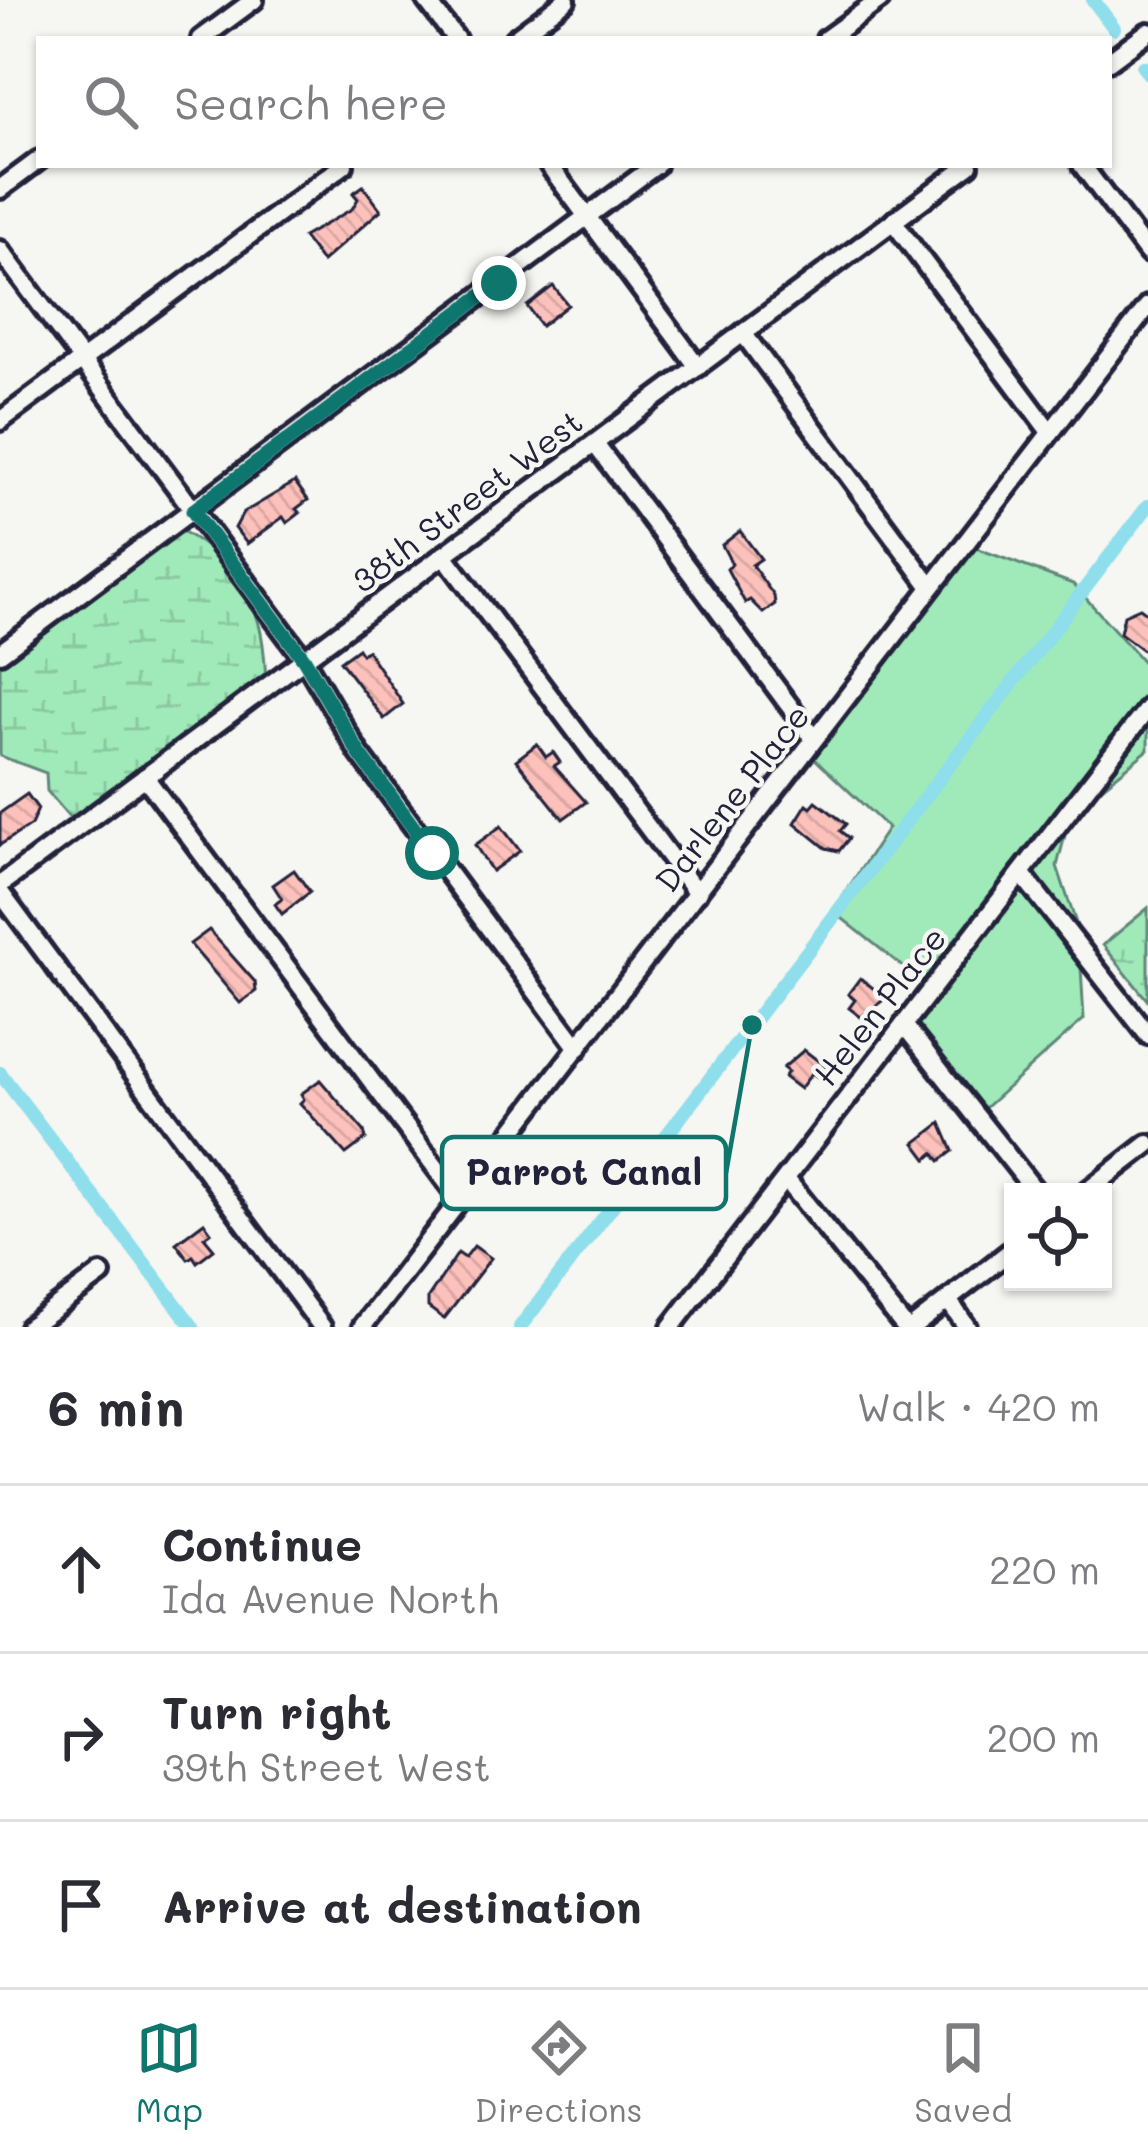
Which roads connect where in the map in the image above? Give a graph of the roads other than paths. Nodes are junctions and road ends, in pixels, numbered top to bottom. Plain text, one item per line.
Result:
1 (254, 0) edge
2 (426, 0) edge
3 (566, 0) edge
4 (880, 0) edge
5 (1148, 32) edge
6 (205, 36) edge
7 (454, 36) edge
8 (518, 36) edge
9 (830, 36) edge
10 (1112, 59) edge
11 (36, 162) edge
12 (340, 168) edge
13 (551, 168) edge
14 (652, 168) edge
15 (965, 168) edge
16 (1084, 168) edge
17 (0, 189) edge
18 (587, 216) junction
19 (893, 221) junction
20 (0, 250) edge
21 (1148, 253) edge
22 (1148, 306) edge
23 (743, 333) junction
24 (82, 360) junction
25 (698, 367) junction
26 (0, 421) edge
27 (1050, 432) junction
28 (595, 444) junction
29 (193, 511) junction
30 (444, 555) junction
31 (931, 587) junction
32 (0, 653) edge
33 (304, 659) junction
34 (1144, 722) edge
35 (814, 739) junction
36 (145, 777) junction
37 (1021, 872) junction
38 (0, 889) edge
39 (697, 893) junction
40 (904, 1025) junction
41 (1148, 1034) edge
42 (578, 1048) junction
43 (1148, 1144) edge
44 (786, 1179) junction
45 (1029, 1183) edge
46 (1098, 1183) edge
47 (460, 1200) junction
48 (1004, 1256) edge
49 (100, 1274) dead end
50 (948, 1300) junction
51 (29, 1327) edge
52 (322, 1327) edge
53 (362, 1327) edge
54 (671, 1327) edge
55 (909, 1327) edge
56 (968, 1327) edge

1 - 6 street
2 - 7 street
3 - 8 street
4 - 9 street
5 - 10 street
11 - 17 street
12 - 24 street
13 - 18 street
14 - 18 street
15 - 19 street, 38th Street West
16 - 21 street
18 - 25 street
18 - 29 street
19 - 23 street, 38th Street West
19 - 27 street
20 - 24 street
22 - 27 street, Darlene Place
23 - 25 street, 38th Street West
23 - 31 street
24 - 26 street
24 - 29 street
25 - 28 street, 38th Street West
27 - 31 street, Darlene Place
28 - 30 street, 38th Street West
28 - 35 street
29 - 32 street
29 - 33 street
30 - 33 street, 38th Street West
30 - 39 street
31 - 35 street, Darlene Place
33 - 36 street, 38th Street West
33 - 42 street
34 - 37 street, Helen Place
35 - 39 street, Darlene Place
36 - 38 street, 38th Street West
36 - 47 street
37 - 40 street, Helen Place
37 - 41 street
38 - 52 street
39 - 42 street, Darlene Place
40 - 44 street, Helen Place
40 - 45 street
42 - 47 street, Darlene Place
43 - 46 street
44 - 54 street, Helen Place
44 - 55 street
47 - 53 street, Darlene Place
48 - 50 street
49 - 51 street
50 - 55 street
50 - 56 street

